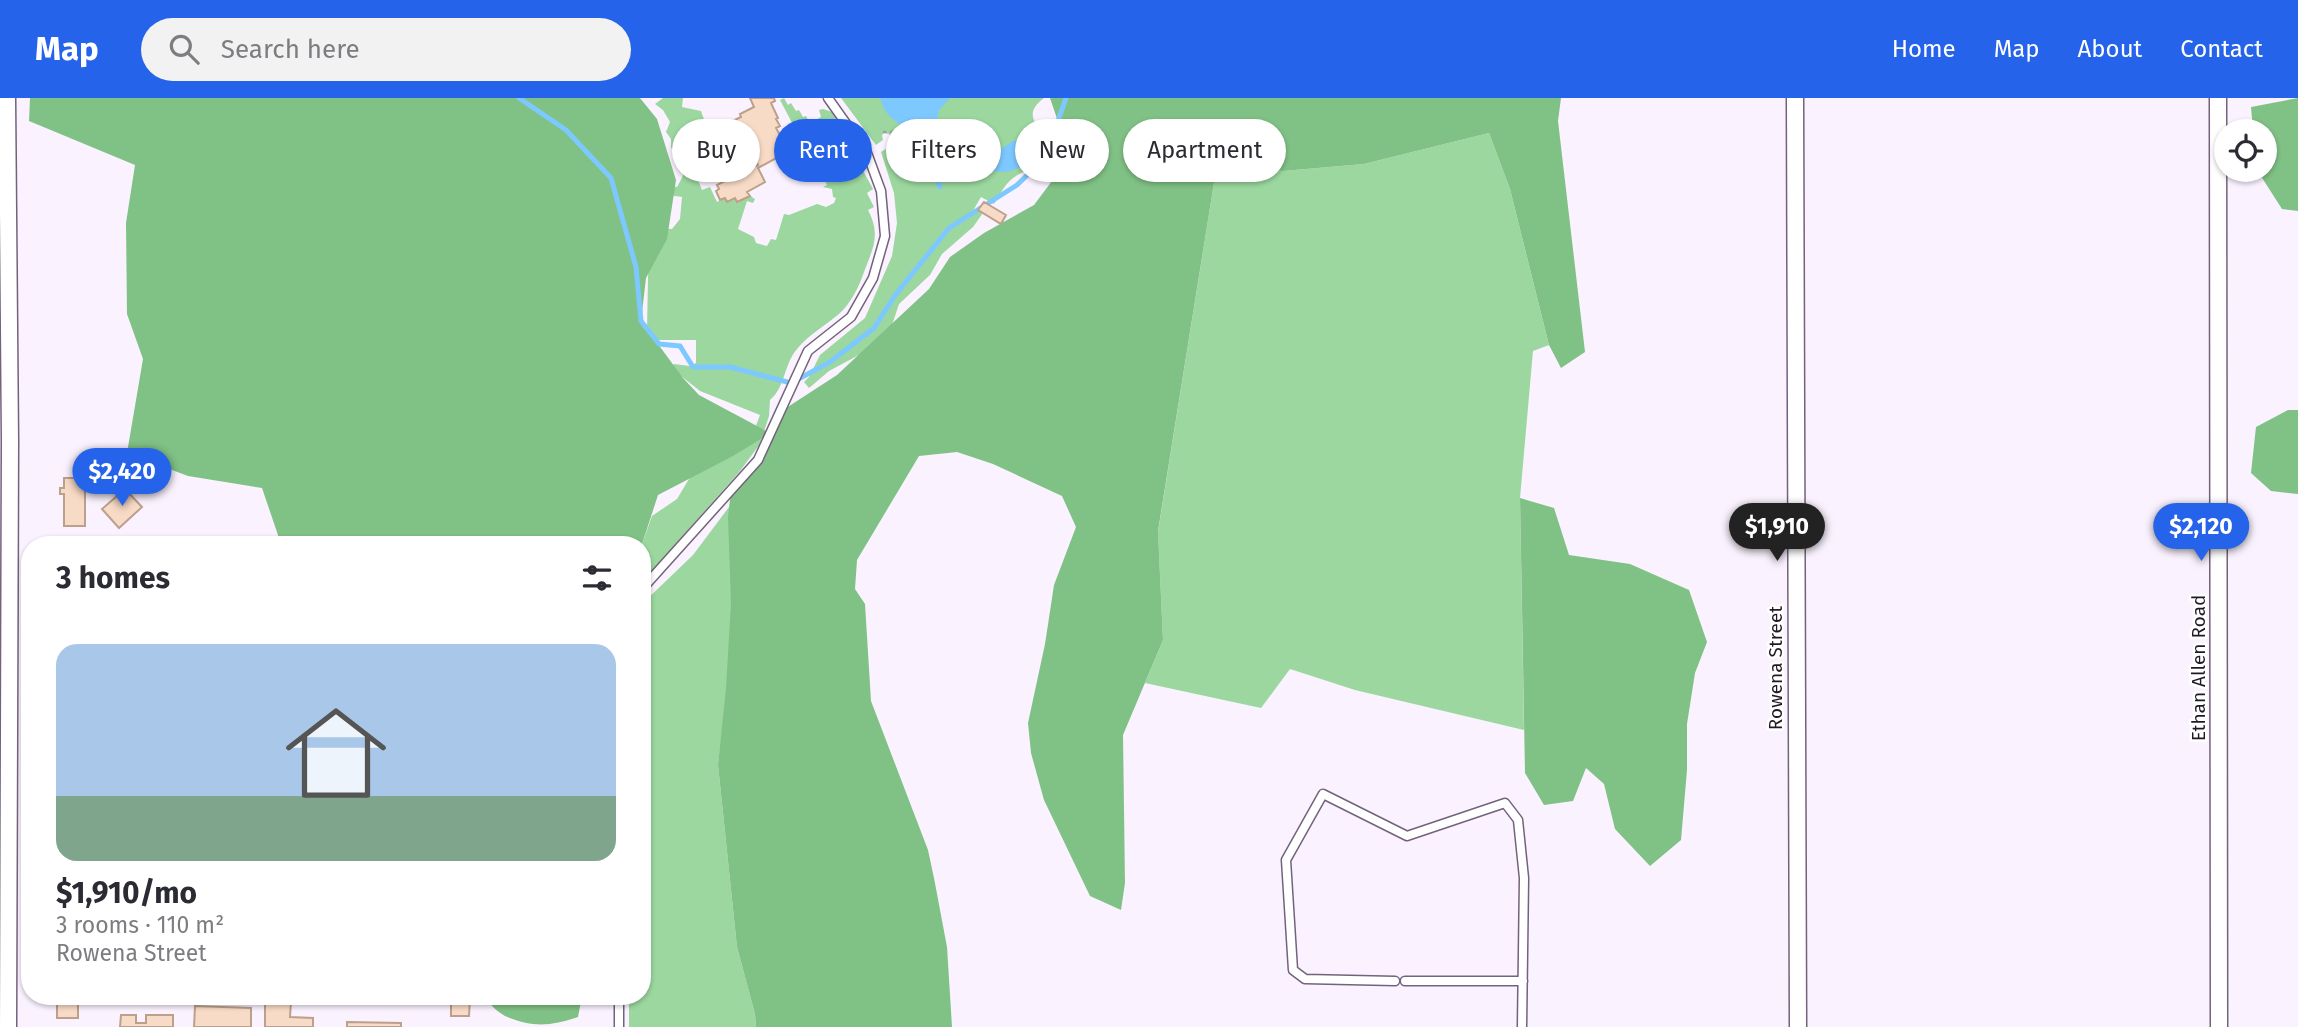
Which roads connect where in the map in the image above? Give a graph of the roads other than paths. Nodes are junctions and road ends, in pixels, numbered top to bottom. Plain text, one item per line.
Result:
1 (7, 98) edge
2 (828, 98) edge
3 (1795, 98) edge
4 (2218, 98) edge
5 (5, 440) edge
6 (651, 579) edge
7 (1405, 981) dead end
8 (1395, 982) dead end
9 (1523, 982) junction
10 (619, 1005) edge
11 (8, 1027) edge
12 (619, 1027) edge
13 (1522, 1027) edge
14 (1798, 1027) edge
15 (2220, 1027) edge

1 - 5 street
2 - 6 lane
3 - 14 street, Rowena Street
4 - 15 street, Ethan Allen Road
5 - 11 street
7 - 9 lane
8 - 9 lane
9 - 13 lane
10 - 12 lane

